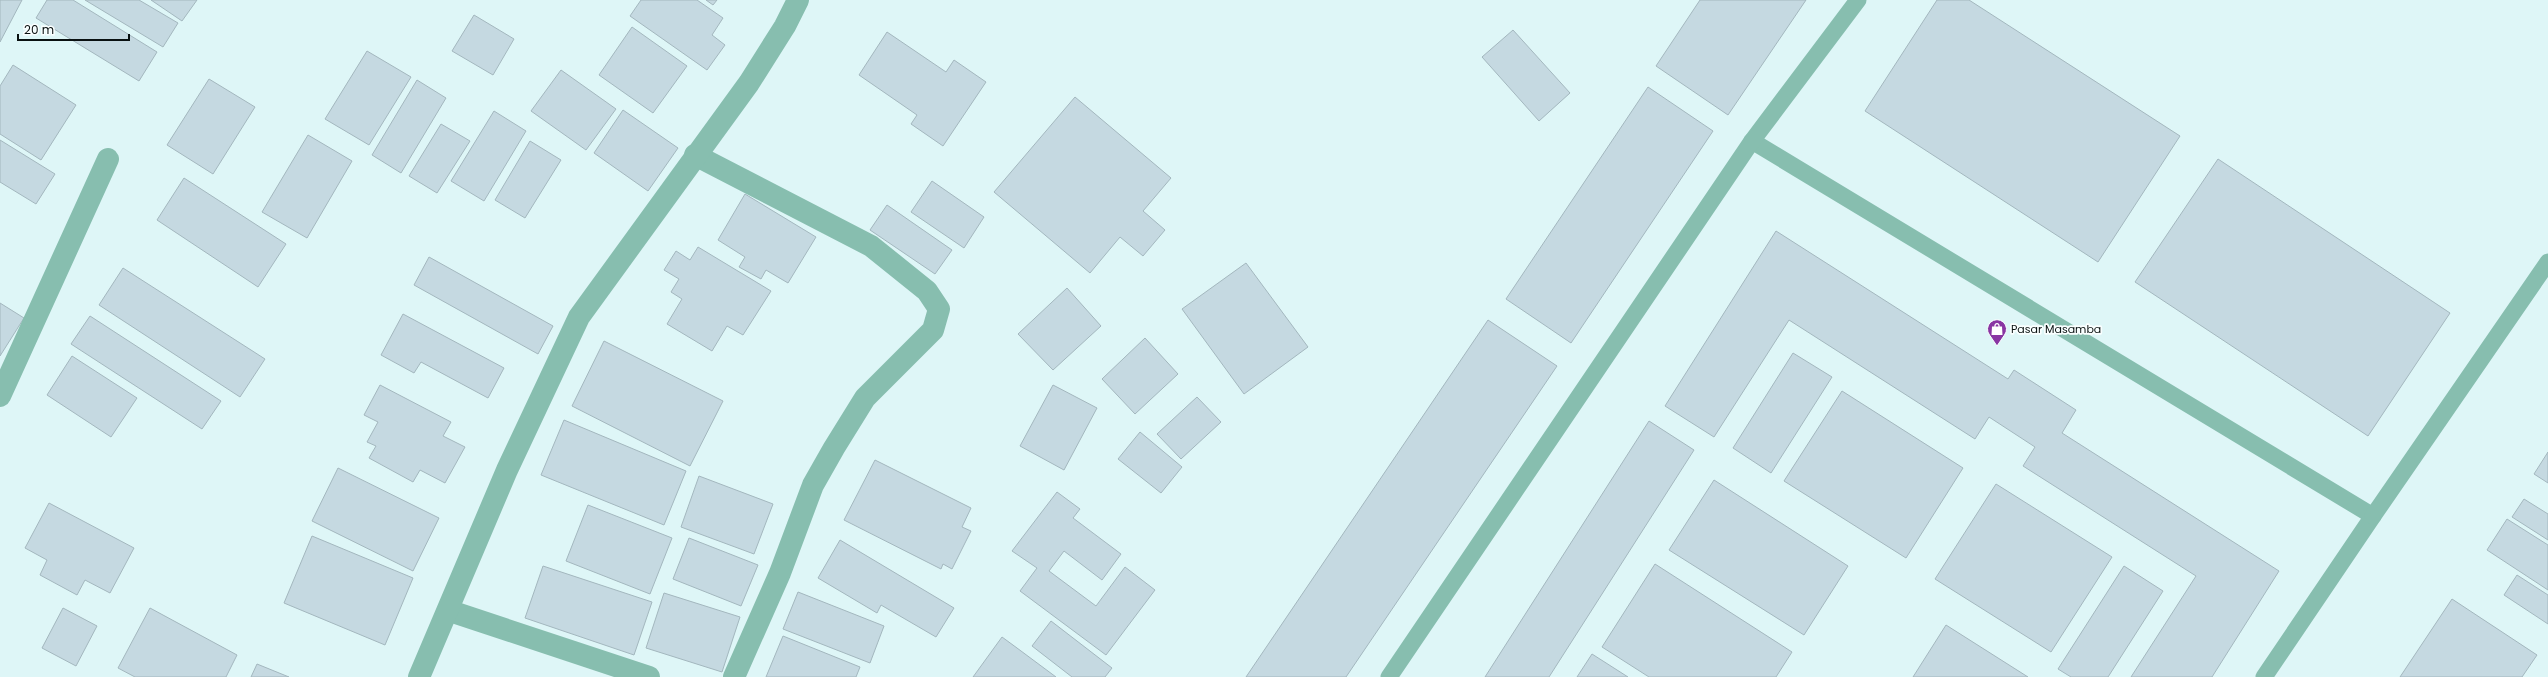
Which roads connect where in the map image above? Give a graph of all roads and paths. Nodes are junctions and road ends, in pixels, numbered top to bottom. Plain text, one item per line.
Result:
1 (798, 0) edge
2 (1858, 0) edge
3 (1752, 141) junction
4 (695, 155) junction
5 (108, 160) dead end
6 (2548, 262) edge
7 (0, 396) edge
8 (2373, 516) junction
9 (450, 611) junction
10 (420, 677) edge
11 (649, 677) edge
12 (734, 677) edge
13 (1389, 677) edge
14 (2264, 677) edge

1 - 4 street
2 - 3 lane
3 - 8 lane
3 - 13 lane
4 - 9 street
4 - 12 street
5 - 7 street
6 - 8 lane
8 - 14 lane
9 - 10 street
9 - 11 street

